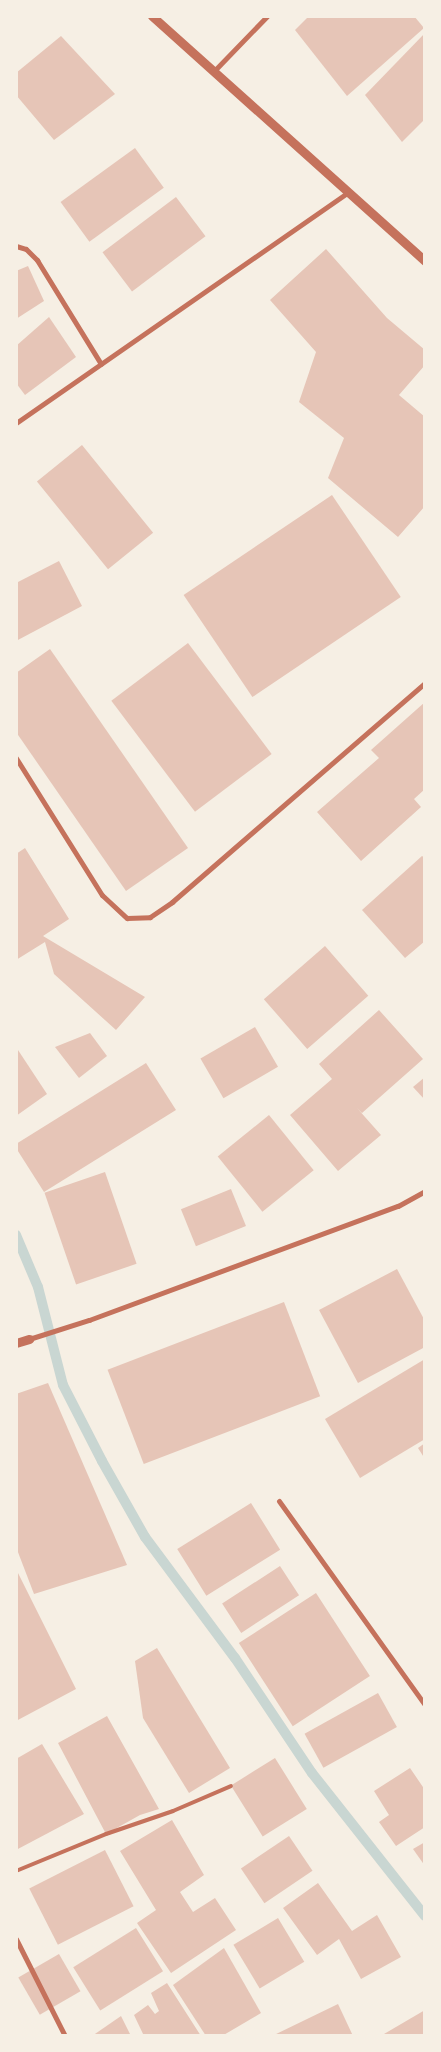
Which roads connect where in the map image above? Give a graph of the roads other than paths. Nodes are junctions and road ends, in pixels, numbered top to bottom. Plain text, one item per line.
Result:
1 (152, 16) edge
2 (267, 16) edge
3 (213, 72) junction
4 (348, 192) junction
5 (16, 246) edge
6 (425, 261) edge
7 (101, 364) junction
8 (16, 423) edge
9 (425, 683) edge
10 (16, 758) edge
11 (425, 1191) edge
12 (29, 1340) joint
13 (16, 1343) edge
14 (279, 1502) dead end
15 (425, 1705) edge
16 (231, 1786) dead end
17 (16, 1871) edge
18 (16, 1939) edge
19 (65, 2036) edge

1 - 3 street
2 - 3 street
3 - 4 street
4 - 6 street
4 - 7 street
5 - 7 street
7 - 8 street
9 - 10 street
11 - 12 street
12 - 13 street
14 - 15 street
16 - 17 lane
18 - 19 street

